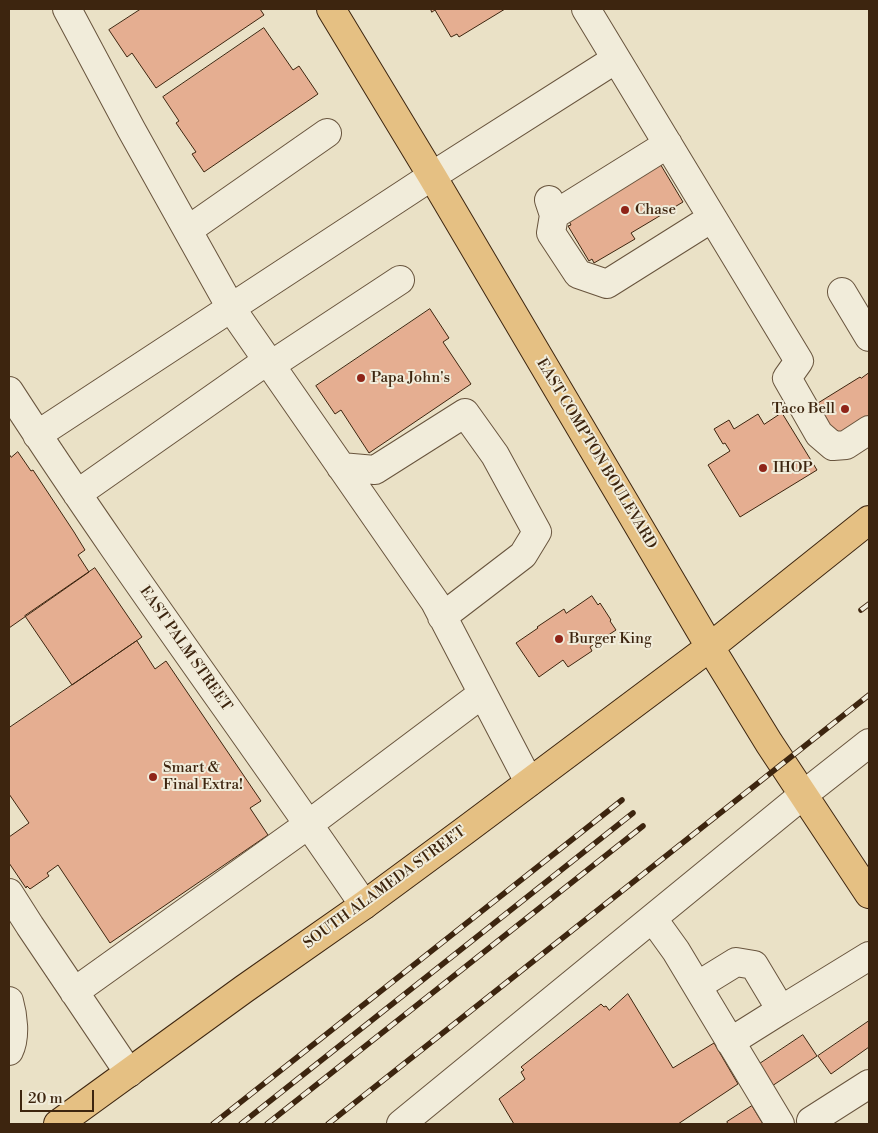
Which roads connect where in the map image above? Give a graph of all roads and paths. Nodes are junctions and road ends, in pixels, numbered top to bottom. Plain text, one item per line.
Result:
1 (331, 9) edge
2 (586, 9) edge
3 (70, 10) edge
4 (616, 59) junction
5 (327, 133) dead end
6 (668, 144) junction
7 (432, 176) junction
8 (712, 218) junction
9 (188, 230) junction
10 (400, 280) dead end
11 (842, 292) dead end
12 (231, 308) junction
13 (869, 337) edge
14 (269, 363) junction
15 (9, 392) edge
16 (869, 430) edge
17 (37, 435) junction
18 (341, 467) junction
19 (77, 494) junction
20 (869, 520) edge
21 (442, 617) junction
22 (710, 647) junction
23 (482, 694) junction
24 (869, 743) edge
25 (529, 782) junction
26 (803, 795) junction
27 (309, 824) junction
28 (9, 893) edge
29 (869, 894) edge
30 (364, 905) junction
31 (652, 919) junction
32 (869, 956) edge
33 (697, 986) junction
34 (74, 992) junction
35 (9, 1001) edge
36 (781, 1010) junction
37 (730, 1042) junction
38 (9, 1051) edge
39 (129, 1073) junction
40 (869, 1084) edge
41 (811, 1121) dead end
42 (58, 1124) edge
43 (401, 1124) edge
44 (780, 1124) edge

1 - 7 main road, EAST COMPTON BOULEVARD
2 - 4 street
3 - 9 street
4 - 6 street
4 - 7 street
5 - 9 street
6 - 8 street
6 - 8 street
7 - 12 street
7 - 22 main road, EAST COMPTON BOULEVARD
8 - 16 street
9 - 12 street
10 - 14 street
11 - 13 street
12 - 14 street
12 - 17 street
14 - 18 street
14 - 19 street
15 - 17 street, EAST PALM STREET
17 - 19 street, EAST PALM STREET
18 - 21 street
18 - 21 street
19 - 27 street, EAST PALM STREET
20 - 22 main road, SOUTH ALAMEDA STREET
21 - 23 street
22 - 25 main road, SOUTH ALAMEDA STREET
22 - 26 main road, EAST COMPTON BOULEVARD
23 - 25 street
23 - 27 street
24 - 26 street
25 - 30 main road, SOUTH ALAMEDA STREET
26 - 29 main road, EAST COMPTON BOULEVARD
26 - 31 street
27 - 30 street, EAST PALM STREET
27 - 34 street
28 - 34 street
30 - 39 main road, SOUTH ALAMEDA STREET
31 - 33 street
31 - 43 street
32 - 36 street
33 - 36 street
33 - 37 street
34 - 39 street
35 - 38 street
36 - 37 street
37 - 44 street
39 - 42 main road, SOUTH ALAMEDA STREET
40 - 41 street

